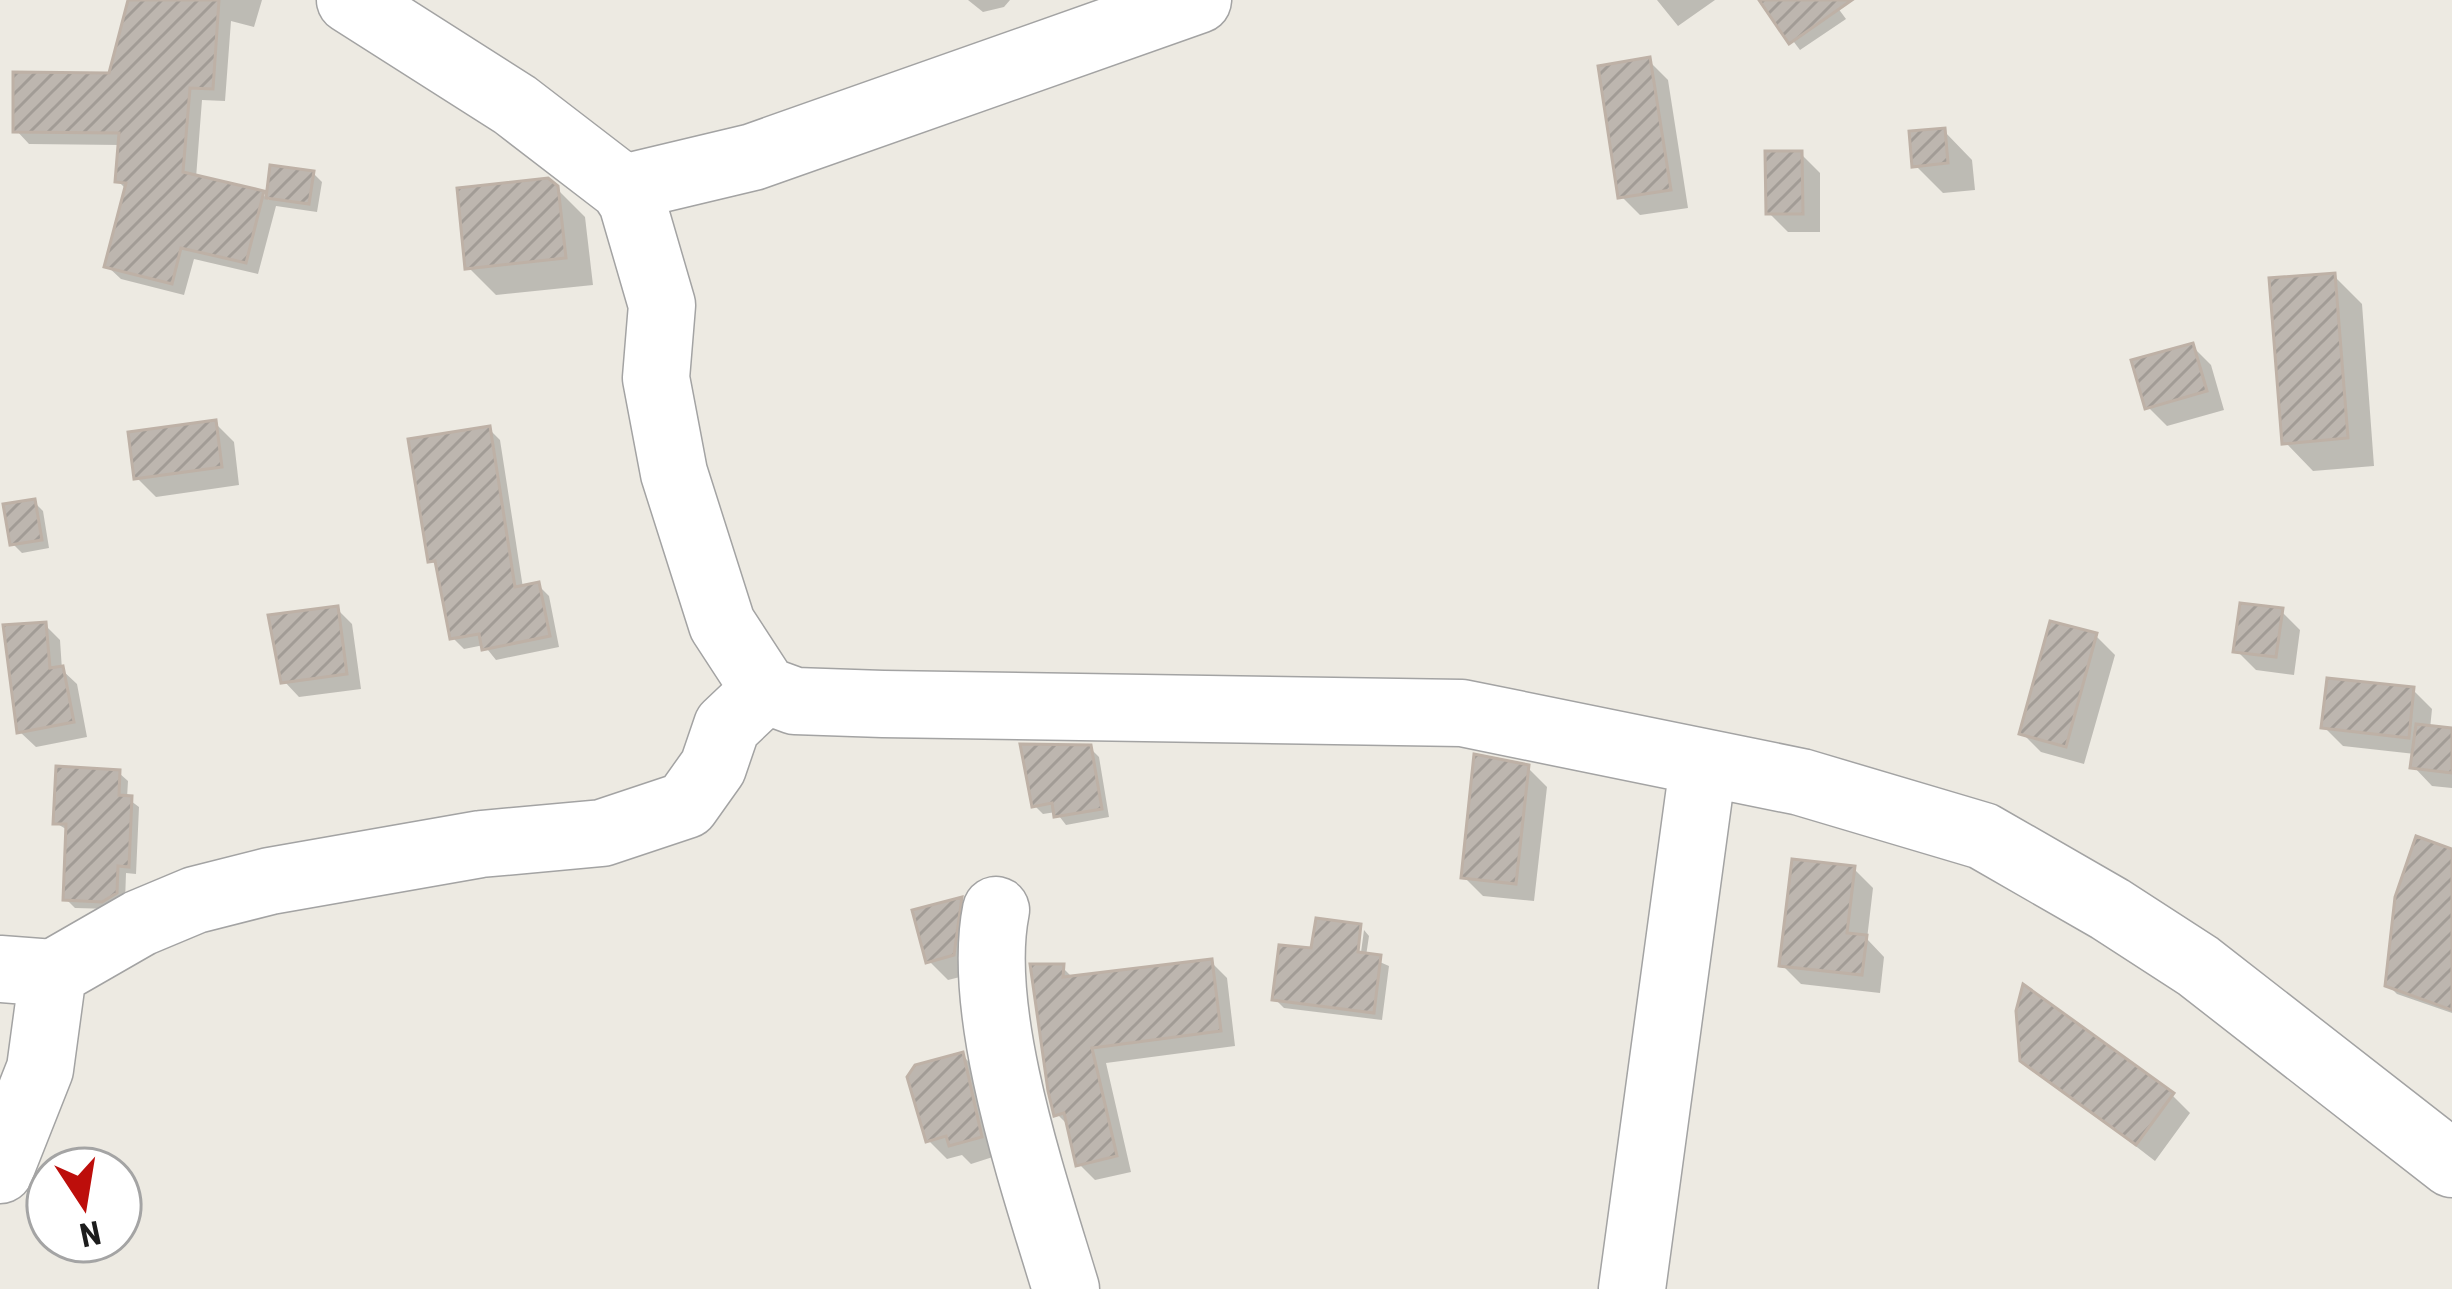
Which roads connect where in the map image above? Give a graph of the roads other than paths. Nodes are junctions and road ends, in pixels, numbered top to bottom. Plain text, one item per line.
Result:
1 (350, 0) edge
2 (1198, 0) edge
3 (623, 188) junction
4 (765, 690) junction
5 (1703, 766) junction
6 (996, 910) dead end
7 (27, 971) edge
8 (2452, 1164) edge
9 (0, 1170) edge
10 (1066, 1289) edge
11 (1632, 1289) edge

1 - 3 street
2 - 3 street
3 - 4 street
4 - 5 street
4 - 7 street
5 - 8 street
5 - 11 street
6 - 10 street
7 - 9 street

